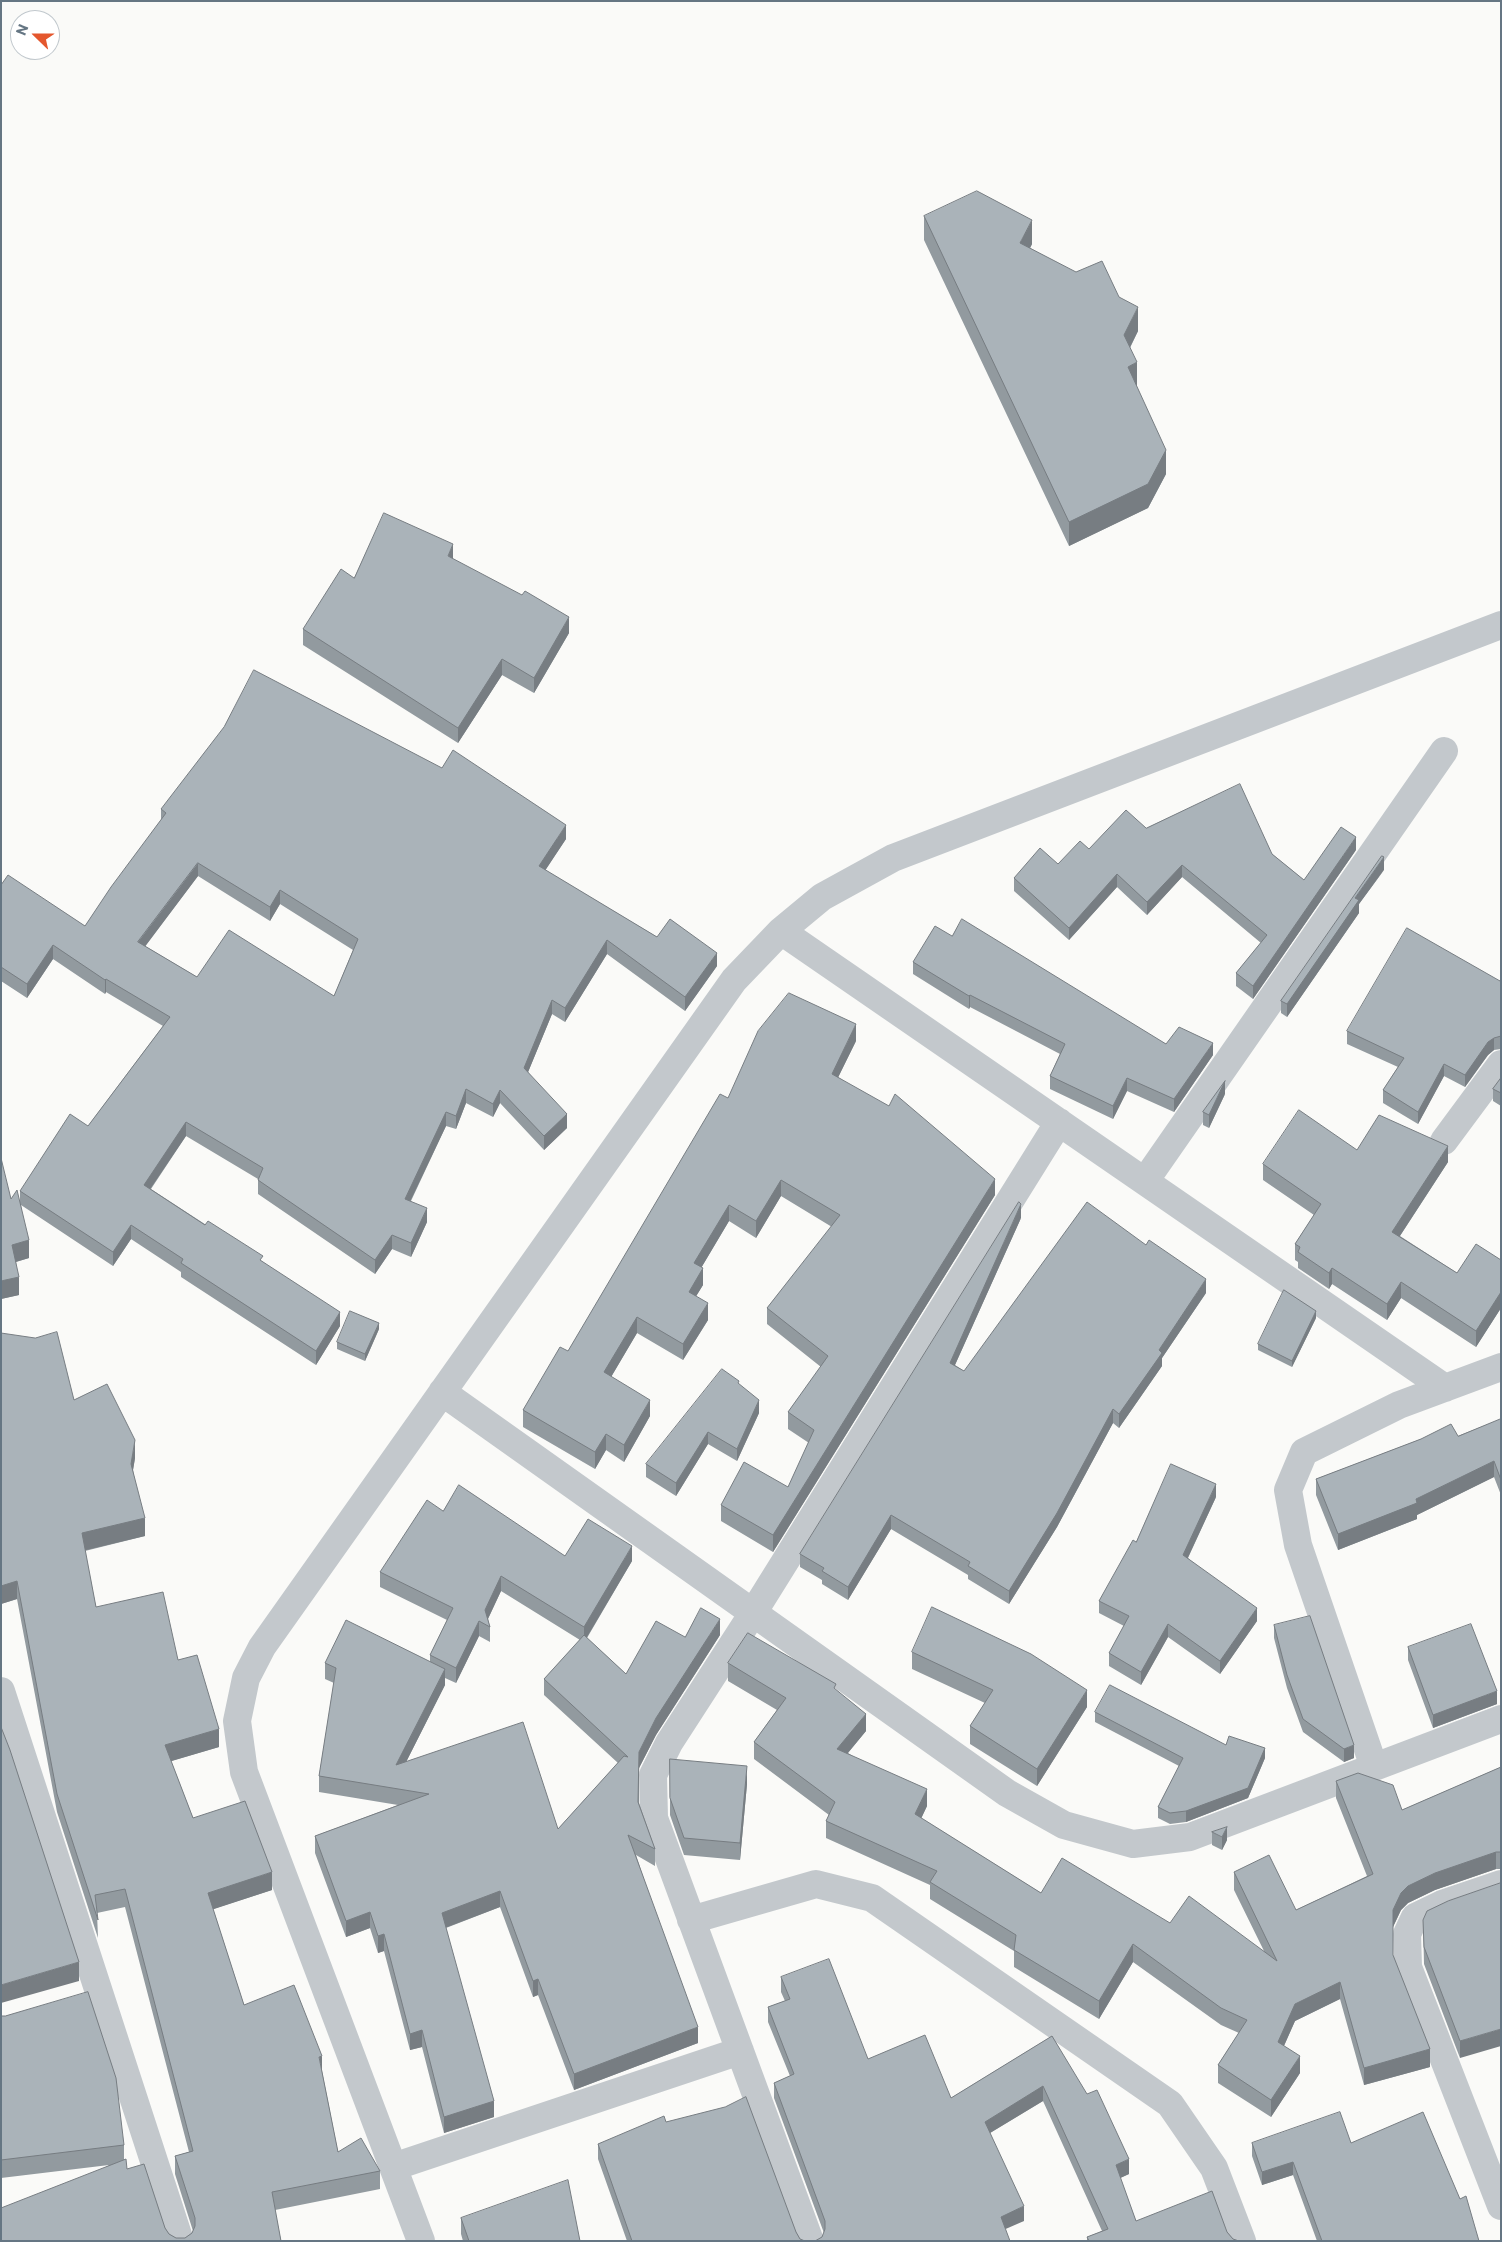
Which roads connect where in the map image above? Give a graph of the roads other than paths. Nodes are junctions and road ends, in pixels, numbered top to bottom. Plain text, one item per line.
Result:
1 (1501, 624) edge
2 (1444, 751) dead end
3 (781, 930) junction
4 (1501, 1064) edge
5 (1059, 1122) junction
6 (1444, 1141) dead end
7 (1145, 1181) junction
8 (1501, 1368) edge
9 (1445, 1388) junction
10 (442, 1392) junction
11 (753, 1613) junction
12 (1, 1691) edge
13 (1501, 1719) edge
14 (1374, 1767) junction
15 (1501, 1884) edge
16 (691, 1920) junction
17 (99, 1991) junction
18 (72, 1999) edge
19 (740, 2051) junction
20 (393, 2167) junction
21 (1501, 2206) edge
22 (180, 2241) edge
23 (421, 2241) edge
24 (810, 2241) edge
25 (1242, 2241) edge

1 - 3 street
2 - 7 street
3 - 5 street
3 - 10 street
4 - 6 street
5 - 7 street
5 - 11 street
7 - 9 street
8 - 9 street
9 - 14 street
10 - 11 street
10 - 20 street
11 - 14 street
11 - 16 street
12 - 17 street
13 - 14 street
15 - 21 street
16 - 19 street
16 - 25 street
17 - 18 street
17 - 22 street
19 - 20 street
19 - 24 street
20 - 23 street

